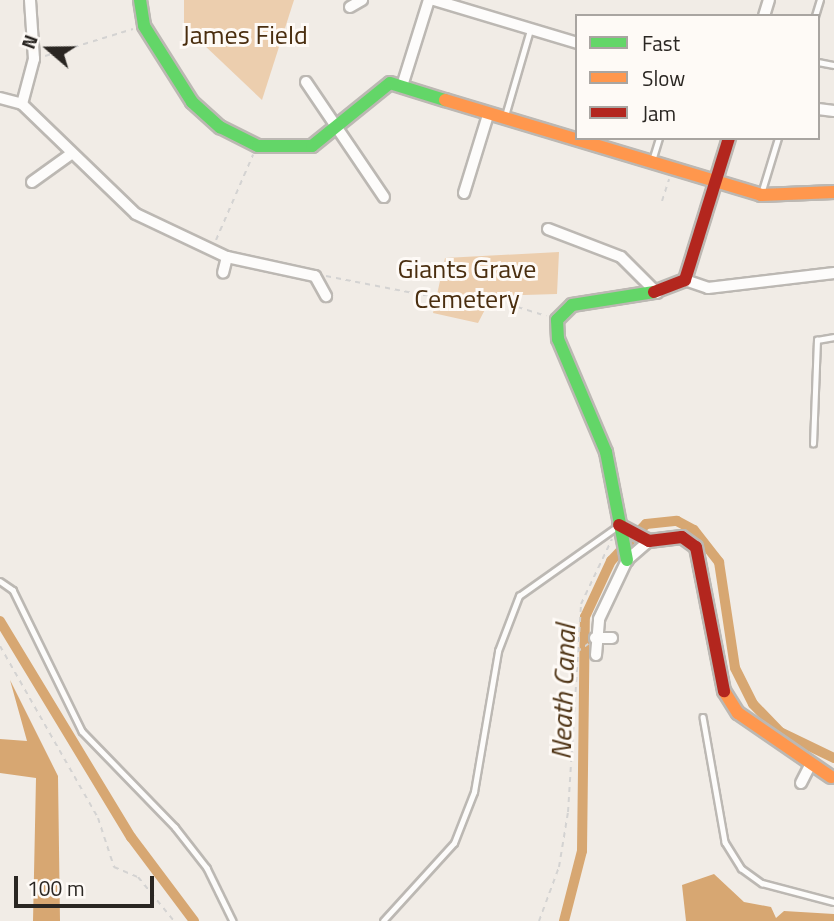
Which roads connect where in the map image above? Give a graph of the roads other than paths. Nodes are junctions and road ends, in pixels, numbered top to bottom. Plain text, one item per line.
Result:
1 (30, 0) edge
2 (140, 0) edge
3 (362, 0) edge
4 (431, 0) edge
5 (350, 6) dead end
6 (531, 29) junction
7 (575, 42) edge
8 (306, 82) dead end
9 (396, 84) junction
10 (0, 98) edge
11 (22, 104) junction
12 (488, 115) junction
13 (504, 120) junction
14 (338, 131) junction
15 (658, 140) edge
16 (728, 140) edge
17 (777, 140) edge
18 (71, 154) junction
19 (651, 163) junction
20 (32, 182) dead end
21 (716, 183) junction
22 (834, 192) edge
23 (464, 193) dead end
24 (761, 195) junction
25 (384, 197) dead end
26 (548, 229) dead end
27 (227, 257) junction
28 (223, 273) dead end
29 (834, 273) edge
30 (682, 283) junction
31 (657, 293) junction
32 (326, 296) dead end
33 (834, 337) edge
34 (813, 444) dead end
35 (632, 535) junction
36 (626, 558) junction
37 (0, 581) edge
38 (596, 638) junction
39 (612, 638) dead end
40 (596, 655) dead end
41 (703, 717) dead end
42 (810, 765) junction
43 (831, 776) dead end
44 (801, 783) dead end
45 (834, 902) edge
46 (233, 921) edge
47 (383, 921) edge

1 - 11 street
2 - 14 street
3 - 5 street
4 - 6 street
4 - 9 street
6 - 7 street
6 - 13 lane
8 - 14 street
9 - 12 street
9 - 14 street
10 - 11 street
11 - 18 street
12 - 13 street
12 - 23 street
13 - 19 street
14 - 25 street
15 - 19 lane
16 - 21 street
17 - 24 lane
18 - 20 street
18 - 27 street
19 - 21 street
21 - 24 street
21 - 30 street
22 - 24 street
26 - 31 street
27 - 28 street
27 - 32 street
29 - 30 street
30 - 31 street
31 - 35 street
33 - 34 lane
35 - 36 street
35 - 36 street
35 - 42 street
35 - 47 lane
36 - 38 street
37 - 46 lane
38 - 39 street
38 - 40 street
41 - 45 lane
42 - 43 street
42 - 44 street

